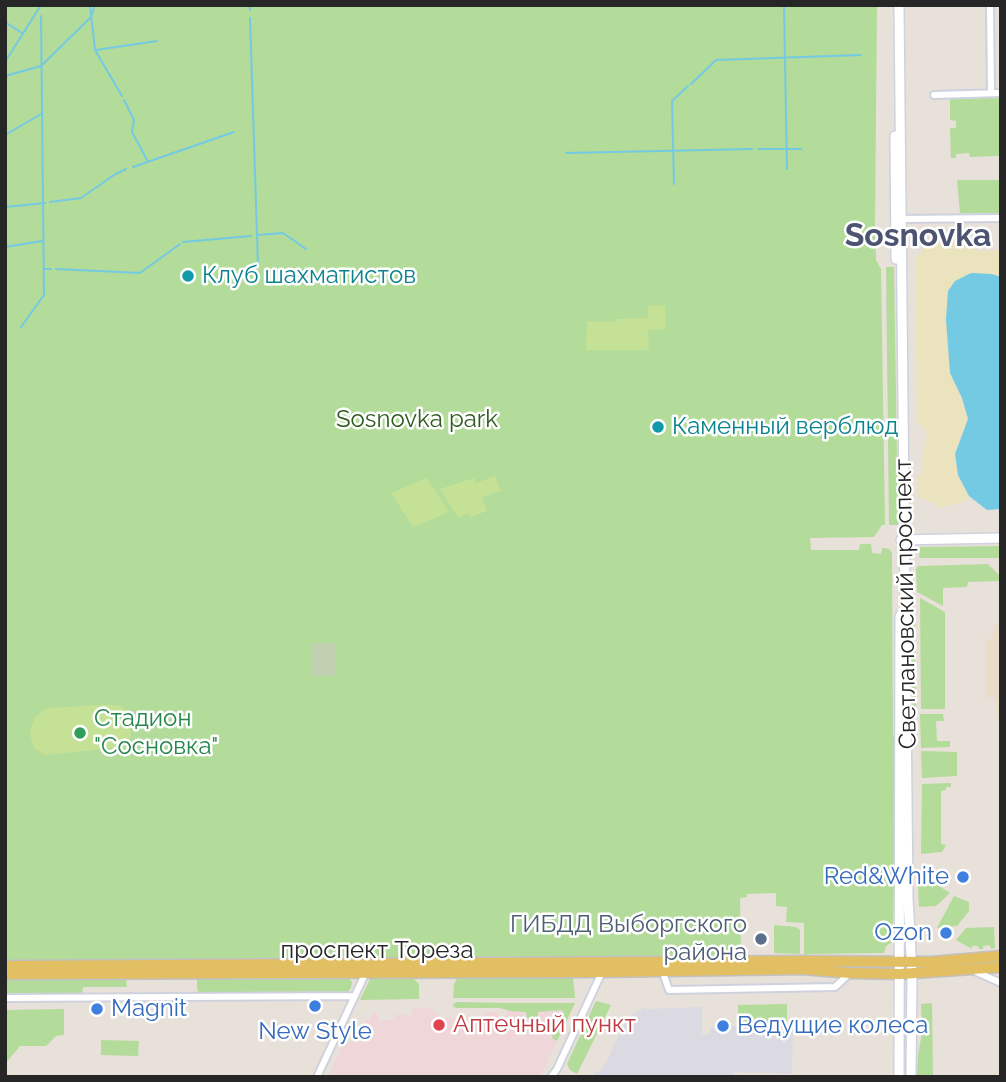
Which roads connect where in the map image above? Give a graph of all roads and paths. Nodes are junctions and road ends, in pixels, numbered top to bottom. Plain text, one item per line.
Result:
1 (893, 5) edge
2 (899, 5) edge
3 (990, 5) edge
4 (991, 93) junction
5 (1001, 93) edge
6 (934, 95) dead end
7 (1001, 218) edge
8 (899, 219) junction
9 (1001, 538) edge
10 (902, 540) junction
11 (1001, 956) edge
12 (905, 962) junction
13 (5, 966) edge
14 (602, 967) junction
15 (1001, 967) edge
16 (662, 970) junction
17 (971, 970) junction
18 (366, 972) junction
19 (850, 973) junction
20 (5, 974) edge
21 (900, 974) junction
22 (912, 974) junction
23 (1001, 983) edge
24 (355, 996) junction
25 (5, 998) edge
26 (317, 1077) edge
27 (551, 1077) edge
28 (899, 1077) edge
29 (911, 1077) edge

1 - 8 main road, Светлановский проспект
2 - 8 main road, Светлановский проспект
3 - 4 street
4 - 5 street
4 - 6 street
7 - 8 street
8 - 10 main road, Светлановский проспект
9 - 10 main road
10 - 12 main road, Светлановский проспект
11 - 12 main road, проспект Тореза
12 - 14 main road, проспект Тореза
12 - 21 main road, Светлановский проспект
12 - 22 main road, Светлановский проспект
13 - 14 main road, проспект Тореза
14 - 16 main road, проспект Тореза
14 - 18 main road, проспект Тореза
14 - 27 street
15 - 17 main road, проспект Тореза
16 - 19 main road, проспект Тореза
16 - 19 street
17 - 22 main road, проспект Тореза
17 - 23 street
18 - 20 main road, проспект Тореза
18 - 24 street
19 - 21 main road, проспект Тореза
21 - 22 main road, проспект Тореза
21 - 28 main road, Светлановский проспект
22 - 29 main road, Светлановский проспект
24 - 25 street
24 - 26 street

